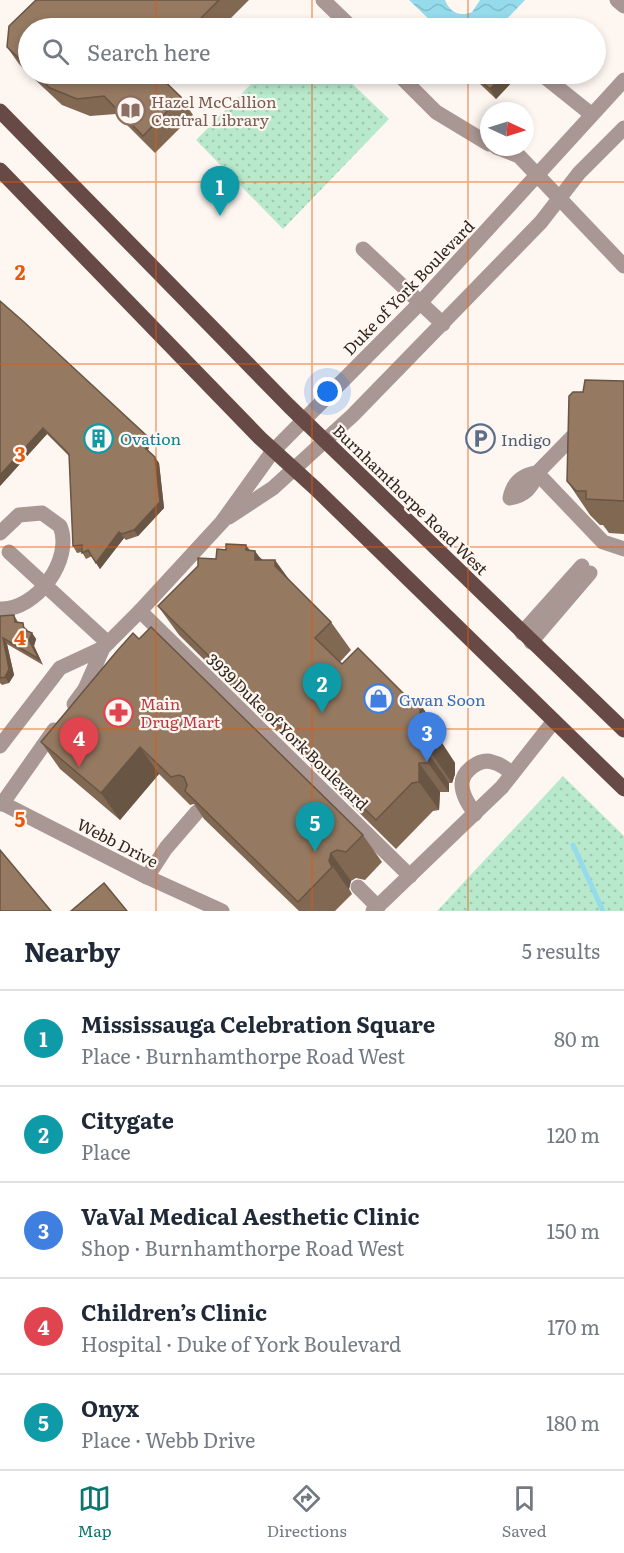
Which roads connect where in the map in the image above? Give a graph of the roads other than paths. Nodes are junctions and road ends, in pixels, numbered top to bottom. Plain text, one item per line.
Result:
1 (323, 0) edge
2 (617, 0) edge
3 (624, 6) edge
4 (342, 18) edge
5 (624, 80) edge
6 (408, 84) edge
7 (554, 84) edge
8 (0, 111) edge
9 (591, 114) junction
10 (624, 128) edge
11 (480, 139) edge
12 (519, 156) edge
13 (0, 170) edge
14 (537, 176) junction
15 (559, 200) junction
16 (363, 249) dead end
17 (624, 266) edge
18 (420, 303) junction
19 (443, 324) junction
20 (592, 417) edge
21 (303, 420) junction
22 (325, 441) junction
23 (273, 451) junction
24 (293, 471) junction
25 (222, 522) junction
26 (0, 533) edge
27 (624, 549) edge
28 (9, 552) dead end
29 (586, 570) dead end
30 (45, 585) junction
31 (0, 609) edge
32 (140, 611) junction
33 (527, 637) junction
34 (105, 645) junction
35 (554, 721) junction
36 (624, 730) edge
37 (0, 746) edge
38 (512, 774) junction
39 (624, 789) edge
40 (1, 803) edge
41 (197, 812) edge
42 (475, 814) junction
43 (410, 876) junction
44 (147, 877) junction
45 (358, 887) dead end
46 (376, 909) edge
47 (222, 911) edge

1 - 4 street
2 - 3 street
5 - 9 street, Duke of York Boulevard
6 - 11 street
7 - 9 street
8 - 21 main road, Burnhamthorpe Road West
9 - 14 street, Duke of York Boulevard
10 - 15 street, Duke of York Boulevard
12 - 14 street
13 - 23 main road
14 - 15 street
14 - 18 street, Duke of York Boulevard
15 - 17 street
15 - 19 street, Duke of York Boulevard
16 - 18 street
18 - 19 street
18 - 21 street, Duke of York Boulevard
19 - 22 street, Duke of York Boulevard
20 - 27 street
21 - 22 main road, Burnhamthorpe Road West
21 - 23 street, Duke of York Boulevard
22 - 24 street, Duke of York Boulevard
22 - 33 main road, Burnhamthorpe Road West
23 - 24 main road
23 - 25 street, Duke of York Boulevard
24 - 25 street, Duke of York Boulevard
24 - 35 main road
25 - 32 street, Duke of York Boulevard
26 - 30 street
28 - 30 street
29 - 33 street
30 - 31 street
30 - 34 street
32 - 34 street, Duke of York Boulevard
32 - 43 street, 3939 Duke of York Boulevard
33 - 36 main road, Burnhamthorpe Road West
34 - 37 street, Duke of York Boulevard
34 - 40 street, Duke of York Boulevard
35 - 38 street
35 - 39 main road
38 - 42 street
38 - 42 street
40 - 44 street, Webb Drive
41 - 44 street
42 - 43 street
43 - 46 street
44 - 47 street, Webb Drive
45 - 46 street

